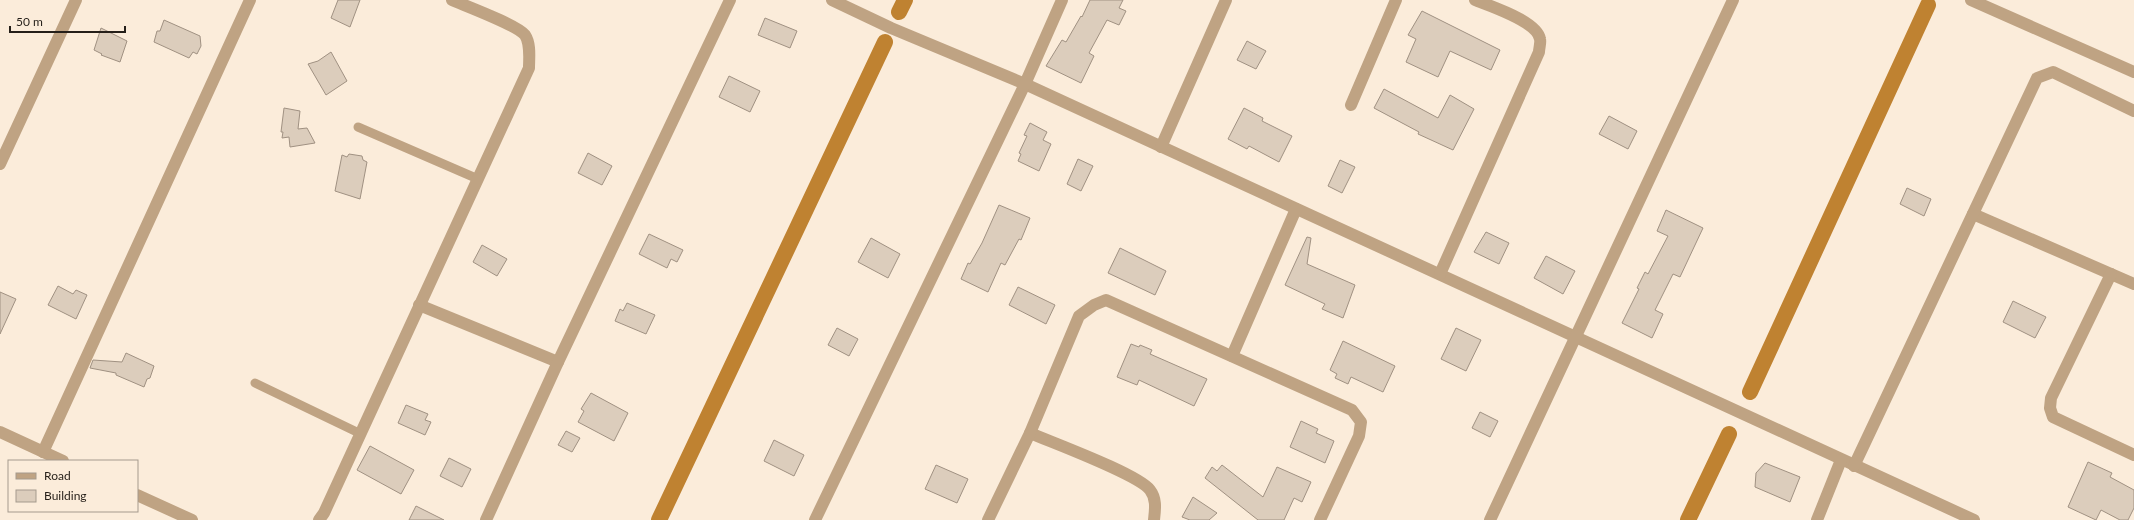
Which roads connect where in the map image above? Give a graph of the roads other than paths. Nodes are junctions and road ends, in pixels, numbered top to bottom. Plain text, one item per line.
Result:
1 (76, 0) edge
2 (250, 0) edge
3 (452, 0) edge
4 (730, 0) edge
5 (832, 0) edge
6 (1062, 0) edge
7 (1226, 0) edge
8 (1396, 0) edge
9 (1475, 0) edge
10 (1733, 0) edge
11 (1972, 0) edge
12 (2134, 72) edge
13 (1025, 84) junction
14 (1351, 105) dead end
15 (2134, 111) edge
16 (358, 127) dead end
17 (1161, 146) junction
18 (0, 164) edge
19 (478, 179) junction
20 (1296, 209) junction
21 (1973, 214) junction
22 (1440, 274) junction
23 (2111, 274) junction
24 (2134, 284) edge
25 (420, 305) junction
26 (1574, 336) junction
27 (1232, 356) junction
28 (558, 362) junction
29 (255, 383) dead end
30 (0, 432) edge
31 (1030, 433) junction
32 (360, 434) junction
33 (43, 452) junction
34 (2134, 455) edge
35 (61, 460) edge
36 (1841, 460) junction
37 (1854, 466) junction
38 (138, 495) edge
39 (192, 520) edge
40 (319, 520) edge
41 (486, 520) edge
42 (815, 520) edge
43 (988, 520) edge
44 (1154, 520) edge
45 (1320, 520) edge
46 (1490, 520) edge
47 (1817, 520) edge
48 (1974, 520) edge

1 - 18 street
2 - 33 street
3 - 19 street
4 - 28 street
5 - 13 street
6 - 13 street
7 - 17 street
8 - 14 street
9 - 22 street
10 - 26 street
11 - 12 street
13 - 17 street
13 - 42 street
15 - 21 street
16 - 19 lane
17 - 20 street
19 - 25 street
20 - 22 street
20 - 27 street
21 - 23 street
21 - 37 street
22 - 26 street
23 - 24 street
23 - 34 street
25 - 28 street
25 - 32 street
26 - 36 street
26 - 46 street
27 - 31 street
27 - 45 street
28 - 41 street
29 - 32 lane
30 - 33 street
31 - 43 street
31 - 44 street
32 - 40 street
33 - 35 street
36 - 37 street
36 - 47 street
37 - 48 street
38 - 39 street

